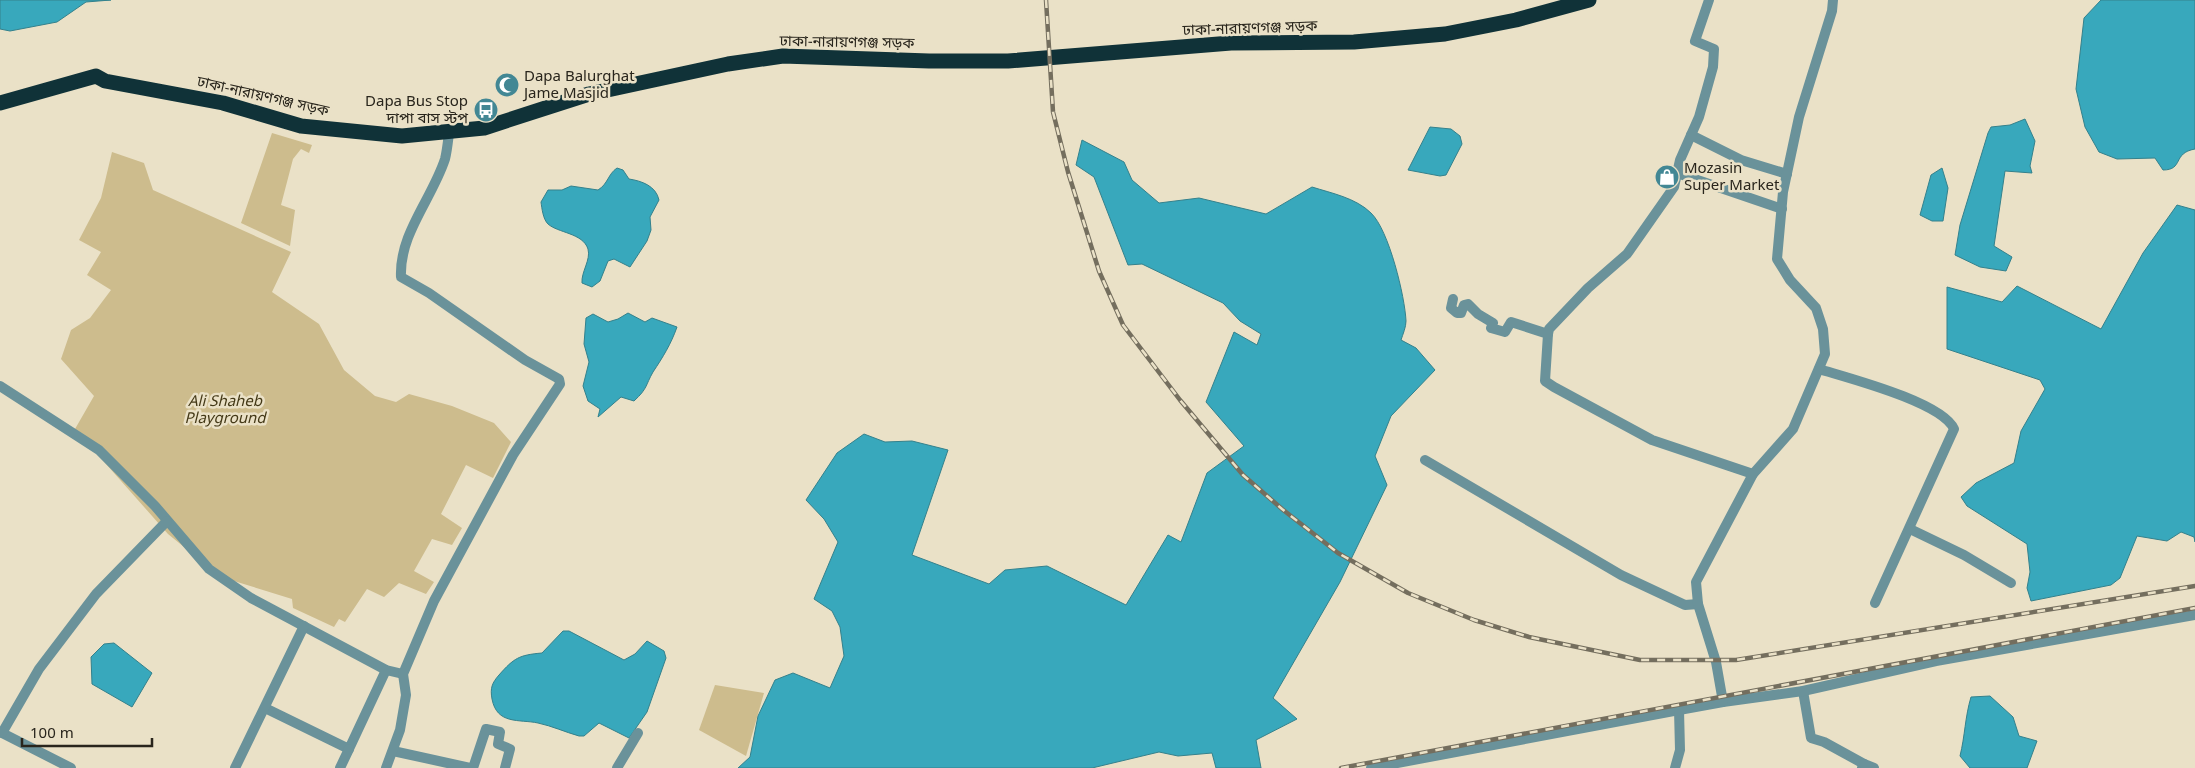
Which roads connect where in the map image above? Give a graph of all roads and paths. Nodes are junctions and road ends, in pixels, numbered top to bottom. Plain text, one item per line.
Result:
1 (1586, 0) edge
2 (1709, 0) edge
3 (1833, 0) edge
4 (0, 103) edge
5 (450, 133) junction
6 (1691, 135) junction
7 (1677, 173) junction
8 (1787, 174) junction
9 (1782, 209) junction
10 (1453, 299) dead end
11 (1548, 334) junction
12 (1819, 369) junction
13 (0, 386) edge
14 (1425, 460) dead end
15 (1753, 474) junction
16 (167, 521) junction
17 (1910, 529) junction
18 (2011, 582) dead end
19 (1874, 603) dead end
20 (1698, 604) junction
21 (2195, 615) edge
22 (304, 626) junction
23 (386, 670) junction
24 (402, 674) junction
25 (1804, 691) junction
26 (1723, 702) junction
27 (265, 708) junction
28 (1679, 710) junction
29 (638, 732) dead end
30 (1, 733) edge
31 (350, 749) junction
32 (393, 751) junction
33 (1863, 766) edge
34 (71, 768) edge
35 (235, 768) edge
36 (340, 768) edge
37 (386, 768) edge
38 (471, 768) edge
39 (504, 768) edge
40 (617, 768) edge
41 (1371, 768) edge
42 (1675, 768) edge
43 (1874, 768) edge

1 - 5 highway, ঢাকা-নারায়ণগঞ্জ সড়ক
2 - 6 street
3 - 8 street
4 - 5 highway, ঢাকা-নারায়ণগঞ্জ সড়ক
5 - 24 street
6 - 7 street
6 - 8 street
7 - 9 street
7 - 11 street
8 - 9 street
9 - 12 street
10 - 11 street
11 - 15 street
12 - 15 street
12 - 17 street
13 - 16 street
14 - 20 street
15 - 20 street
16 - 22 street
16 - 30 street
17 - 18 street
17 - 19 street
20 - 26 street
21 - 25 street
22 - 23 street
22 - 27 street
23 - 24 street
23 - 31 street
24 - 32 street
25 - 26 street
25 - 33 street
26 - 28 street
27 - 31 street
27 - 35 street
28 - 41 street
28 - 42 street
29 - 40 street
30 - 34 street
31 - 36 street
32 - 37 street
32 - 38 street
33 - 43 street
38 - 39 street

